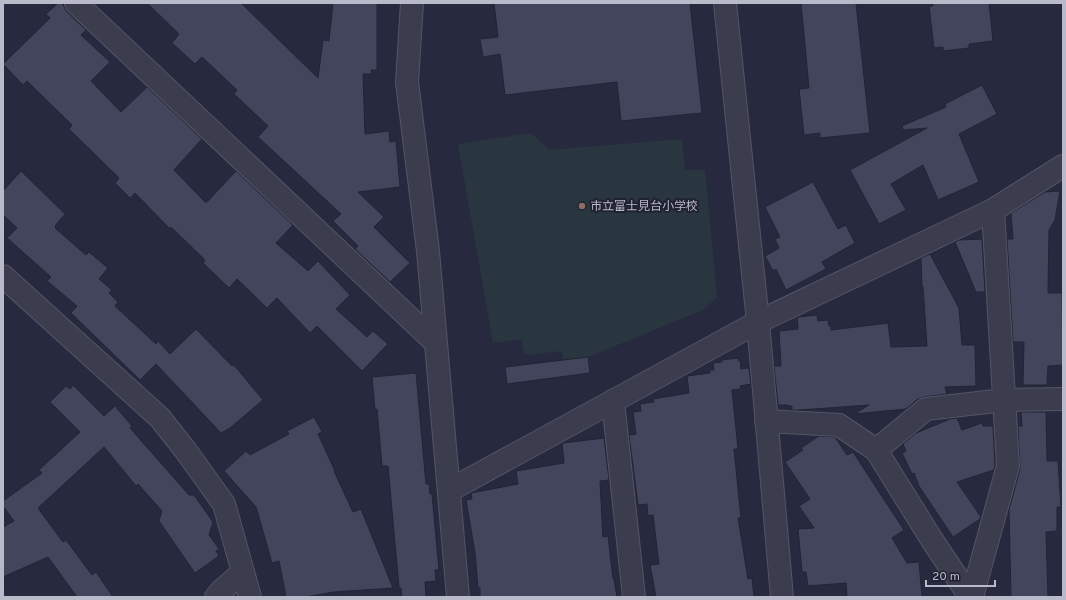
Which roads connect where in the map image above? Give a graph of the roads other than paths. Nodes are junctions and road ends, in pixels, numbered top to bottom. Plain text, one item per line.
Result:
1 (76, 3) edge
2 (412, 3) edge
3 (725, 3) edge
4 (1063, 166) edge
5 (993, 210) junction
6 (3, 276) edge
7 (758, 322) junction
8 (435, 342) junction
9 (1063, 399) edge
10 (1004, 400) junction
11 (613, 401) junction
12 (766, 421) junction
13 (876, 450) junction
14 (450, 490) junction
15 (243, 572) junction
16 (216, 597) edge
17 (250, 597) edge
18 (458, 597) edge
19 (634, 597) edge
20 (782, 597) edge
21 (971, 597) edge

1 - 8 street
2 - 8 street
3 - 7 street
4 - 5 street
5 - 7 street
5 - 10 street
6 - 15 street
7 - 11 street
7 - 12 street
8 - 14 street
9 - 10 street
10 - 13 street
10 - 21 street
11 - 14 street
11 - 19 street
12 - 13 street
12 - 20 street
13 - 21 street
14 - 18 street
15 - 16 street
15 - 17 street

